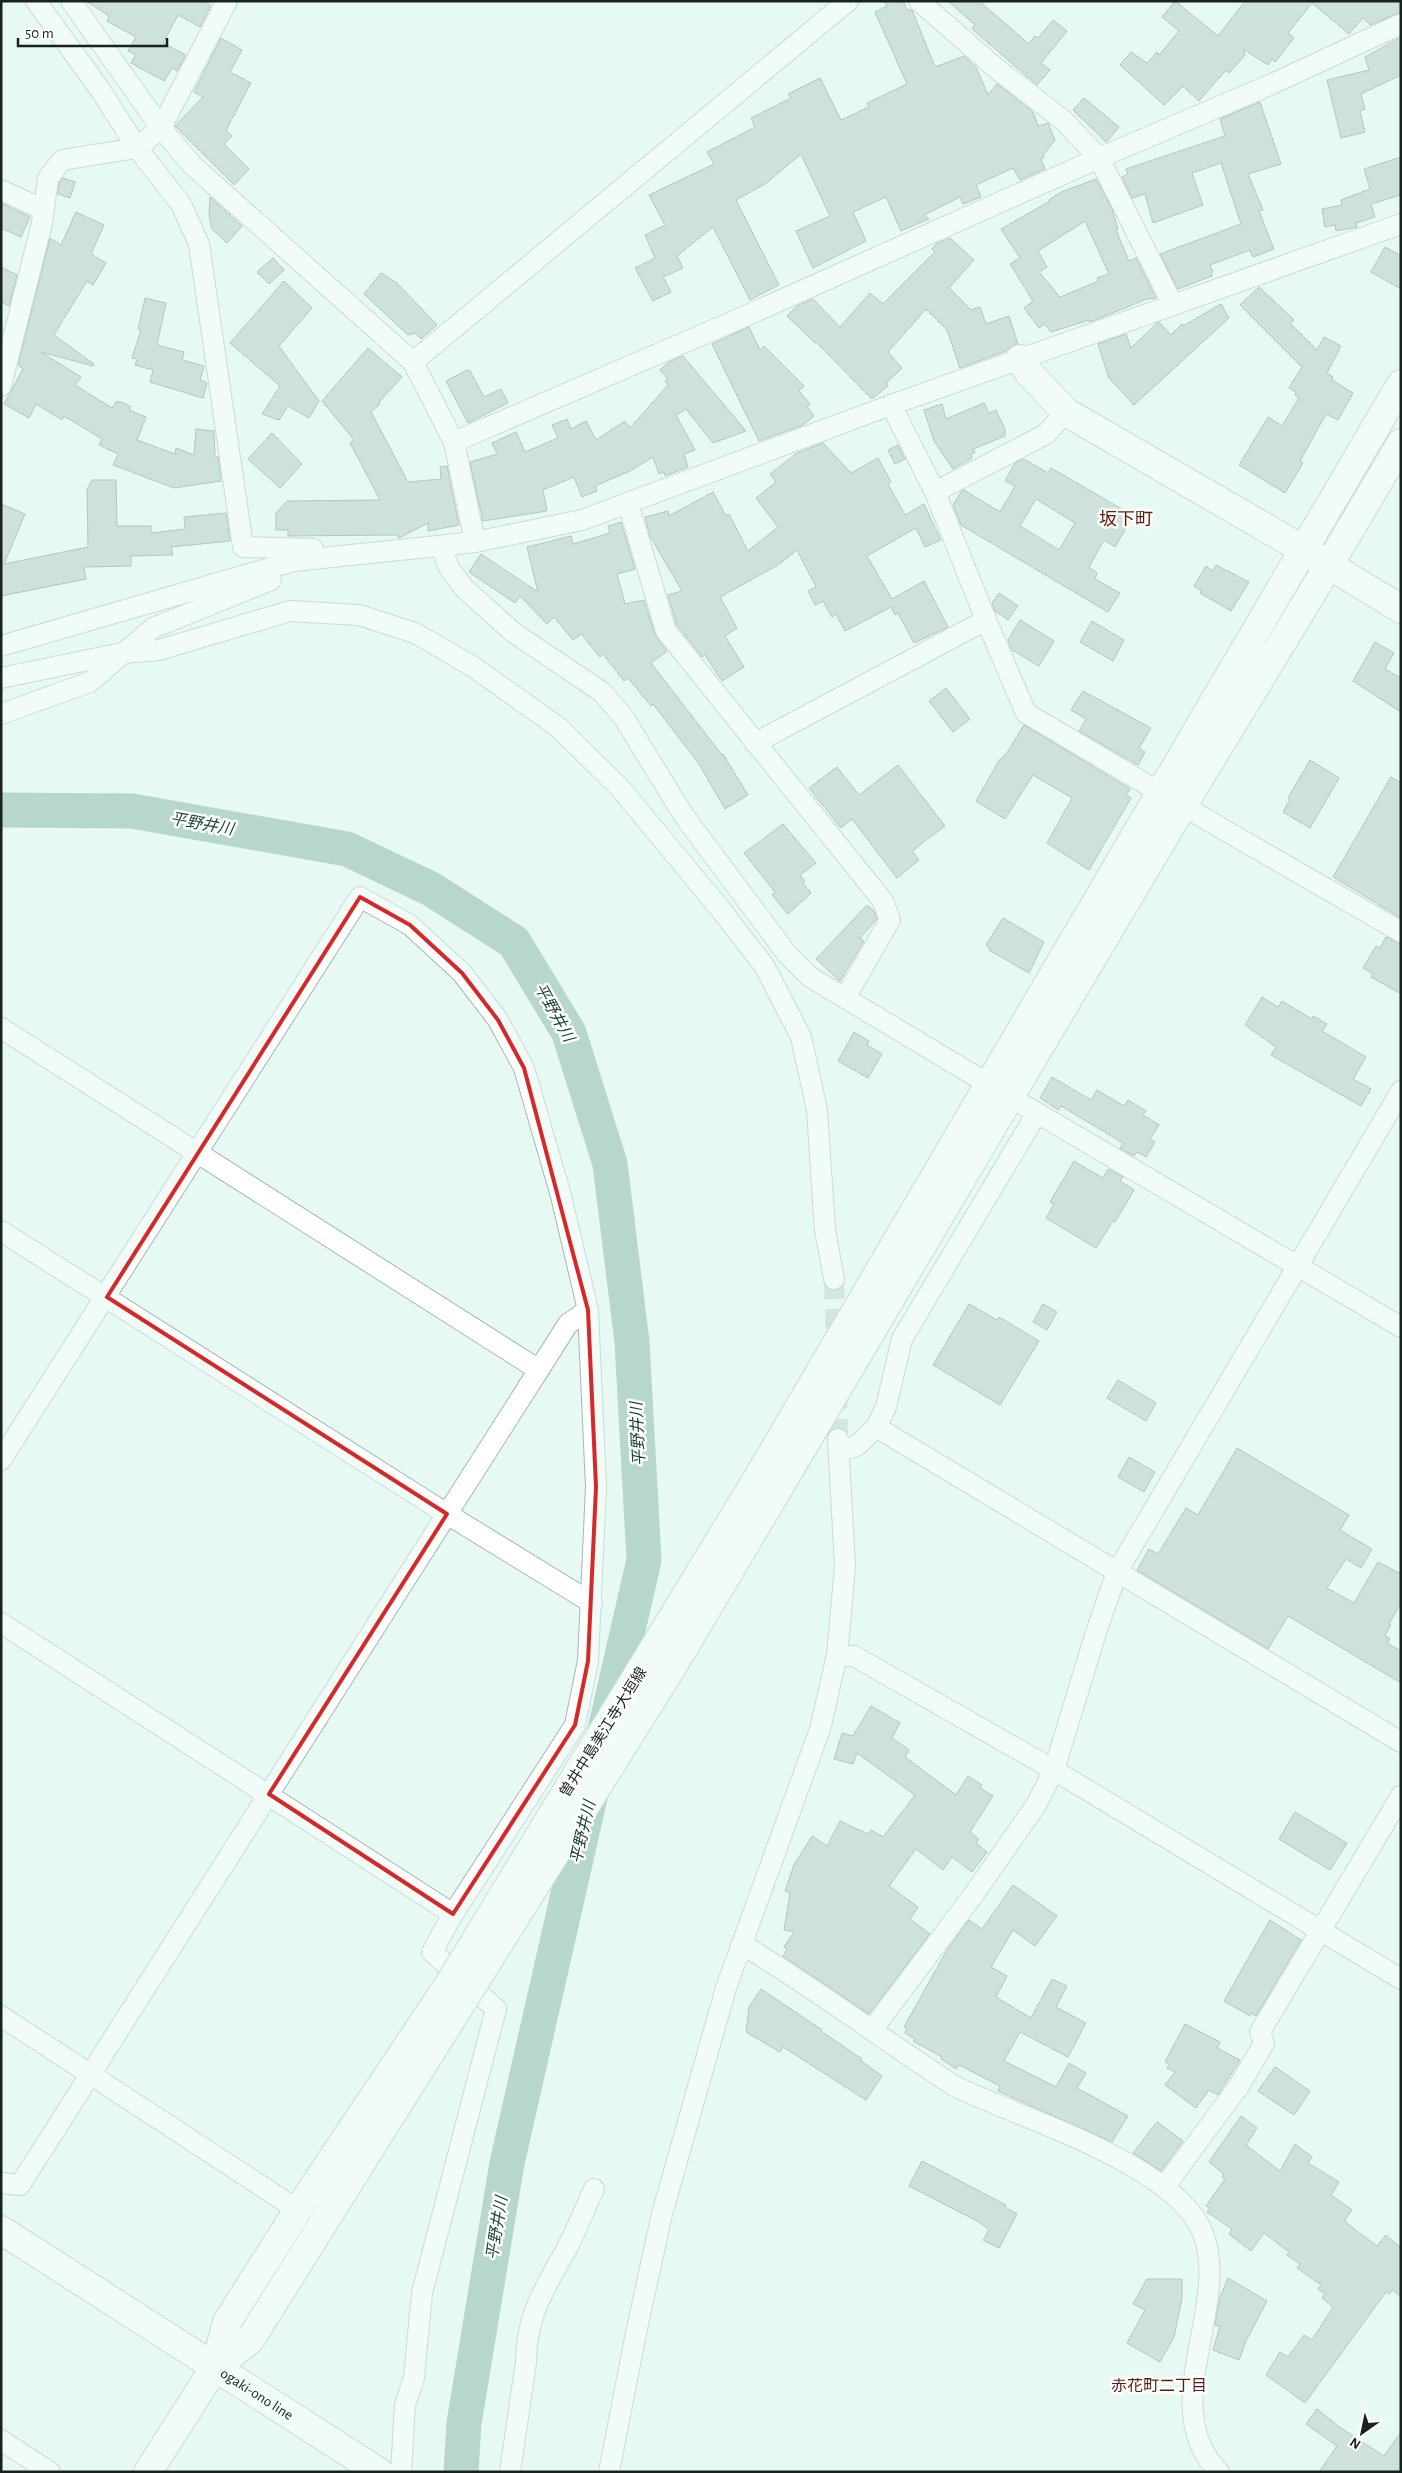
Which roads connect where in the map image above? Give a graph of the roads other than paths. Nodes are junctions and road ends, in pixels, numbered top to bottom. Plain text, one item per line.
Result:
1 (36, 1) edge
2 (71, 1) edge
3 (227, 1) edge
4 (848, 1) edge
5 (919, 1) edge
6 (1401, 24) edge
7 (161, 128) junction
8 (137, 148) junction
9 (1099, 158) junction
10 (1, 190) edge
11 (44, 210) junction
12 (1401, 224) edge
13 (1173, 305) junction
14 (1020, 359) junction
15 (413, 362) junction
16 (1401, 384) edge
17 (1, 386) edge
18 (891, 405) junction
19 (1066, 412) junction
20 (454, 442) junction
21 (1401, 443) edge
22 (935, 492) junction
23 (628, 503) junction
24 (475, 542) junction
25 (441, 546) junction
26 (1304, 550) junction
27 (331, 556) junction
28 (1330, 566) junction
29 (1401, 610) edge
30 (986, 620) junction
31 (1, 646) edge
32 (122, 653) junction
33 (1, 678) edge
34 (1, 714) edge
35 (755, 743) junction
36 (1172, 799) junction
37 (1401, 932) edge
38 (845, 998) junction
39 (1, 1028) edge
40 (1000, 1091) junction
41 (1401, 1091) edge
42 (1038, 1113) junction
43 (198, 1154) junction
44 (1, 1231) edge
45 (1297, 1266) junction
46 (834, 1279) tunnel mouth
47 (106, 1297) junction
48 (588, 1310) junction
49 (1401, 1327) edge
50 (539, 1370) junction
51 (876, 1427) junction
52 (1, 1460) edge
53 (447, 1514) junction
54 (1117, 1572) junction
55 (592, 1602) junction
56 (1, 1623) edge
57 (837, 1655) junction
58 (1401, 1742) edge
59 (1054, 1770) junction
60 (269, 1794) junction
61 (1401, 1796) edge
62 (453, 1914) junction
63 (1321, 1932) junction
64 (743, 1945) junction
65 (1401, 1979) edge
66 (456, 1992) junction
67 (1, 2016) edge
68 (872, 2030) junction
69 (90, 2073) junction
70 (1, 2183) edge
71 (1165, 2186) junction
72 (594, 2188) dead end
73 (298, 2210) junction
74 (1, 2230) edge
75 (215, 2367) junction
76 (1, 2440) edge
77 (50, 2472) edge
78 (148, 2472) edge
79 (379, 2472) edge
80 (401, 2472) edge
81 (510, 2472) edge
82 (609, 2472) edge
83 (1218, 2472) edge

1 - 8 street
2 - 7 street
3 - 7 street
4 - 15 street
5 - 9 street
6 - 9 street
7 - 8 street
7 - 15 street
8 - 11 street
8 - 27 street
9 - 13 street
9 - 20 street
10 - 11 street
11 - 17 street
12 - 13 street
13 - 14 street
14 - 18 street
14 - 19 main road
15 - 20 street
16 - 26 main road
18 - 22 street
18 - 23 street
19 - 22 street
19 - 26 main road
20 - 24 street
21 - 28 main road
22 - 30 street
23 - 24 street
23 - 35 street
24 - 25 street
25 - 27 street
25 - 38 street
26 - 28 main road
26 - 36 main road
27 - 31 street
27 - 32 street
28 - 29 main road
28 - 36 main road
30 - 35 street
30 - 36 street
32 - 33 street
32 - 34 street
32 - 46 street
35 - 38 street
36 - 37 street
36 - 40 main road, 曽井中島美江寺大垣線
38 - 40 street
39 - 43 street
40 - 42 street
40 - 66 main road, 曽井中島美江寺大垣線, bridge
41 - 45 street
42 - 45 street
42 - 51 street
43 - 47 street
43 - 48 street
43 - 50 street
44 - 47 street
45 - 49 street
45 - 54 street
47 - 52 street
47 - 53 street
48 - 50 street
48 - 55 street
50 - 53 street
51 - 54 street
51 - 57 street
53 - 55 street
53 - 60 street
54 - 58 street
54 - 59 street
55 - 62 street
56 - 60 street
57 - 59 street
57 - 64 street
59 - 63 street
59 - 68 street
60 - 62 street
60 - 69 street
61 - 63 street
62 - 80 street
63 - 65 street
63 - 71 street
64 - 68 street
64 - 82 street
66 - 73 main road
66 - 75 main road
67 - 69 street
68 - 71 street
69 - 70 street
69 - 73 street
71 - 83 street
72 - 81 street
73 - 75 main road
74 - 75 main road
75 - 78 main road, ogaki-ono line
75 - 79 main road, ogaki-ono line
76 - 77 street

